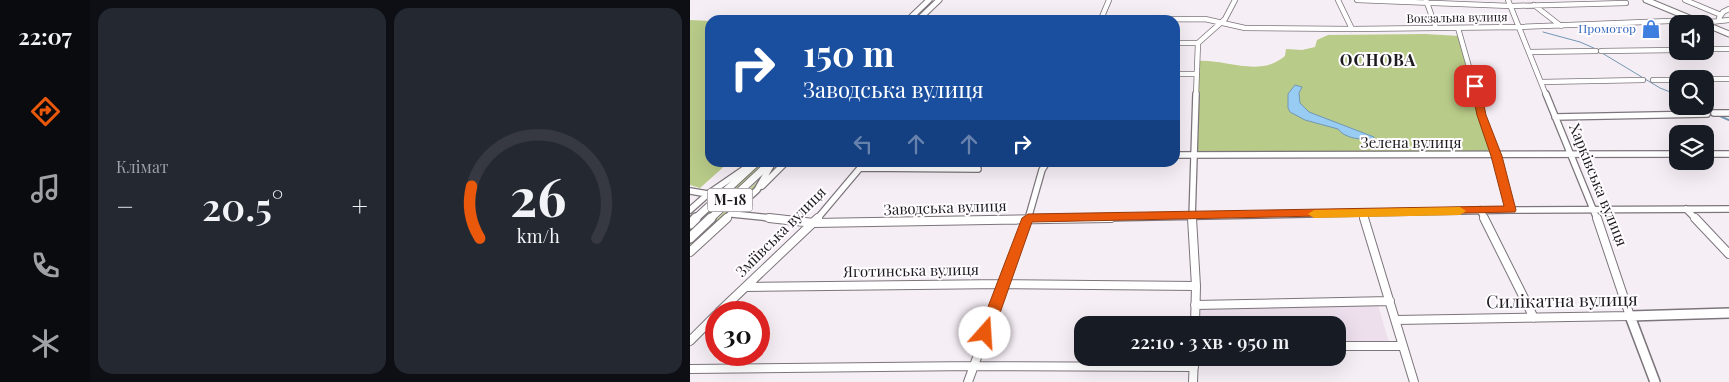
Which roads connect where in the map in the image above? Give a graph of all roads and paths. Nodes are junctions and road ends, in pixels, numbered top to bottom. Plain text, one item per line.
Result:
1 (929, 0) edge
2 (939, 0) edge
3 (1107, 0) edge
4 (1235, 0) edge
5 (1338, 0) edge
6 (1357, 0) edge
7 (1646, 0) edge
8 (1686, 0) edge
9 (1427, 1) edge
10 (1510, 3) edge
11 (1626, 3) dead end
12 (1534, 5) junction
13 (1729, 9) edge
14 (913, 15) edge
15 (923, 15) edge
16 (1102, 15) edge
17 (1682, 15) edge
18 (1721, 15) junction
19 (1180, 20) edge
20 (1716, 20) joint
21 (1729, 20) edge
22 (1220, 23) junction
23 (1669, 24) edge
24 (1561, 26) junction
25 (1436, 28) junction
26 (1458, 28) junction
27 (1519, 28) junction
28 (1714, 28) edge
29 (1352, 29) junction
30 (1729, 34) edge
31 (1180, 43) edge
32 (1198, 43) junction
33 (1714, 49) edge
34 (1729, 49) edge
35 (1669, 50) edge
36 (1529, 52) junction
37 (1180, 74) edge
38 (1196, 74) junction
39 (1714, 79) edge
40 (1729, 79) edge
41 (1643, 80) dead end
42 (1653, 80) dead end
43 (1669, 80) edge
44 (1541, 82) junction
45 (1729, 113) edge
46 (1714, 114) dead end
47 (1669, 115) edge
48 (1555, 117) junction
49 (1669, 154) edge
50 (1714, 154) edge
51 (1729, 154) edge
52 (1180, 155) edge
53 (1194, 155) junction
54 (1496, 156) junction
55 (1571, 156) junction
56 (748, 167) edge
57 (750, 167) edge
58 (767, 167) edge
59 (769, 167) edge
60 (781, 167) edge
61 (1044, 167) edge
62 (978, 169) dead end
63 (757, 190) junction
64 (690, 191) edge
65 (708, 194) junction
66 (1729, 208) edge
67 (1594, 209) junction
68 (1686, 209) junction
69 (690, 210) edge
70 (1480, 210) junction
71 (1510, 210) junction
72 (732, 214) junction
73 (1362, 214) junction
74 (1192, 216) junction
75 (1028, 218) junction
76 (814, 223) junction
77 (690, 224) edge
78 (690, 238) edge
79 (690, 252) edge
80 (1729, 254) edge
81 (1003, 284) junction
82 (1196, 286) junction
83 (746, 287) junction
84 (731, 301) edge
85 (1390, 301) junction
86 (1195, 305) junction
87 (1729, 313) edge
88 (1195, 316) edge
89 (1630, 316) junction
90 (1534, 318) junction
91 (1396, 320) junction
92 (705, 326) edge
93 (690, 341) edge
94 (1346, 346) edge
95 (1403, 346) junction
96 (1074, 364) edge
97 (974, 366) junction
98 (1194, 366) edge
99 (690, 369) edge
100 (968, 382) edge
101 (1193, 382) edge
102 (1414, 382) edge
103 (1655, 382) edge

1 - 14 main road
2 - 15 main road
3 - 16 street
4 - 22 street
5 - 29 street
6 - 9 street
7 - 17 main road
8 - 18 street
9 - 10 street
9 - 25 street
10 - 12 street
10 - 27 street, Харківська вулиця
11 - 12 street
12 - 24 street
13 - 18 street
18 - 20 street
19 - 22 street, Вокзальна вулиця
20 - 21 street, Вокзальна вулиця
22 - 29 street, Вокзальна вулиця
22 - 32 street
23 - 24 street, Вокзальна вулиця
24 - 27 street, Вокзальна вулиця
25 - 26 street, Вокзальна вулиця
25 - 29 street, Вокзальна вулиця
26 - 27 street, Вокзальна вулиця
26 - 54 street
27 - 36 street, Харківська вулиця
28 - 30 main road
31 - 32 street
32 - 38 street
33 - 34 street
35 - 36 street
36 - 44 street, Харківська вулиця
37 - 38 street
38 - 53 street
39 - 40 street
41 - 44 street
42 - 43 street
44 - 48 street, Харківська вулиця
45 - 46 street
47 - 48 street
48 - 55 street, Харківська вулиця
49 - 55 street, Зелена вулиця
50 - 51 street
52 - 53 street, Зелена вулиця
53 - 54 street, Зелена вулиця
53 - 74 street
54 - 55 street, Зелена вулиця
54 - 71 street
55 - 67 street, Харківська вулиця
56 - 65 street
57 - 77 main road, М-18
58 - 78 main road, М-18
59 - 63 street
60 - 63 street
61 - 75 street
62 - 76 street, Зміївська вулиця
63 - 72 street
64 - 65 street
65 - 69 street
66 - 68 street, Заводська вулиця
67 - 68 street, Заводська вулиця
67 - 71 street, Заводська вулиця
67 - 89 street, Харківська вулиця
68 - 80 street
70 - 71 street, Заводська вулиця
70 - 73 street, Заводська вулиця
70 - 90 street
72 - 76 street, Заводська вулиця
72 - 79 street
73 - 74 street, Заводська вулиця
73 - 85 street
74 - 75 street, Заводська вулиця
74 - 82 street
75 - 76 street, Заводська вулиця
75 - 81 street
76 - 83 street, Зміївська вулиця
81 - 82 street, Яготинська вулиця
81 - 83 street, Яготинська вулиця
81 - 97 street
82 - 86 street
83 - 84 street, Зміївська вулиця
85 - 86 street
85 - 91 street
86 - 88 street
87 - 89 main road, Силікатна вулиця
89 - 90 street, Силікатна вулиця
89 - 103 main road, Харківська вулиця
90 - 91 street, Силікатна вулиця
91 - 95 street
92 - 93 street
94 - 95 street
95 - 102 street
96 - 97 street
97 - 99 street
97 - 100 street
98 - 101 street

